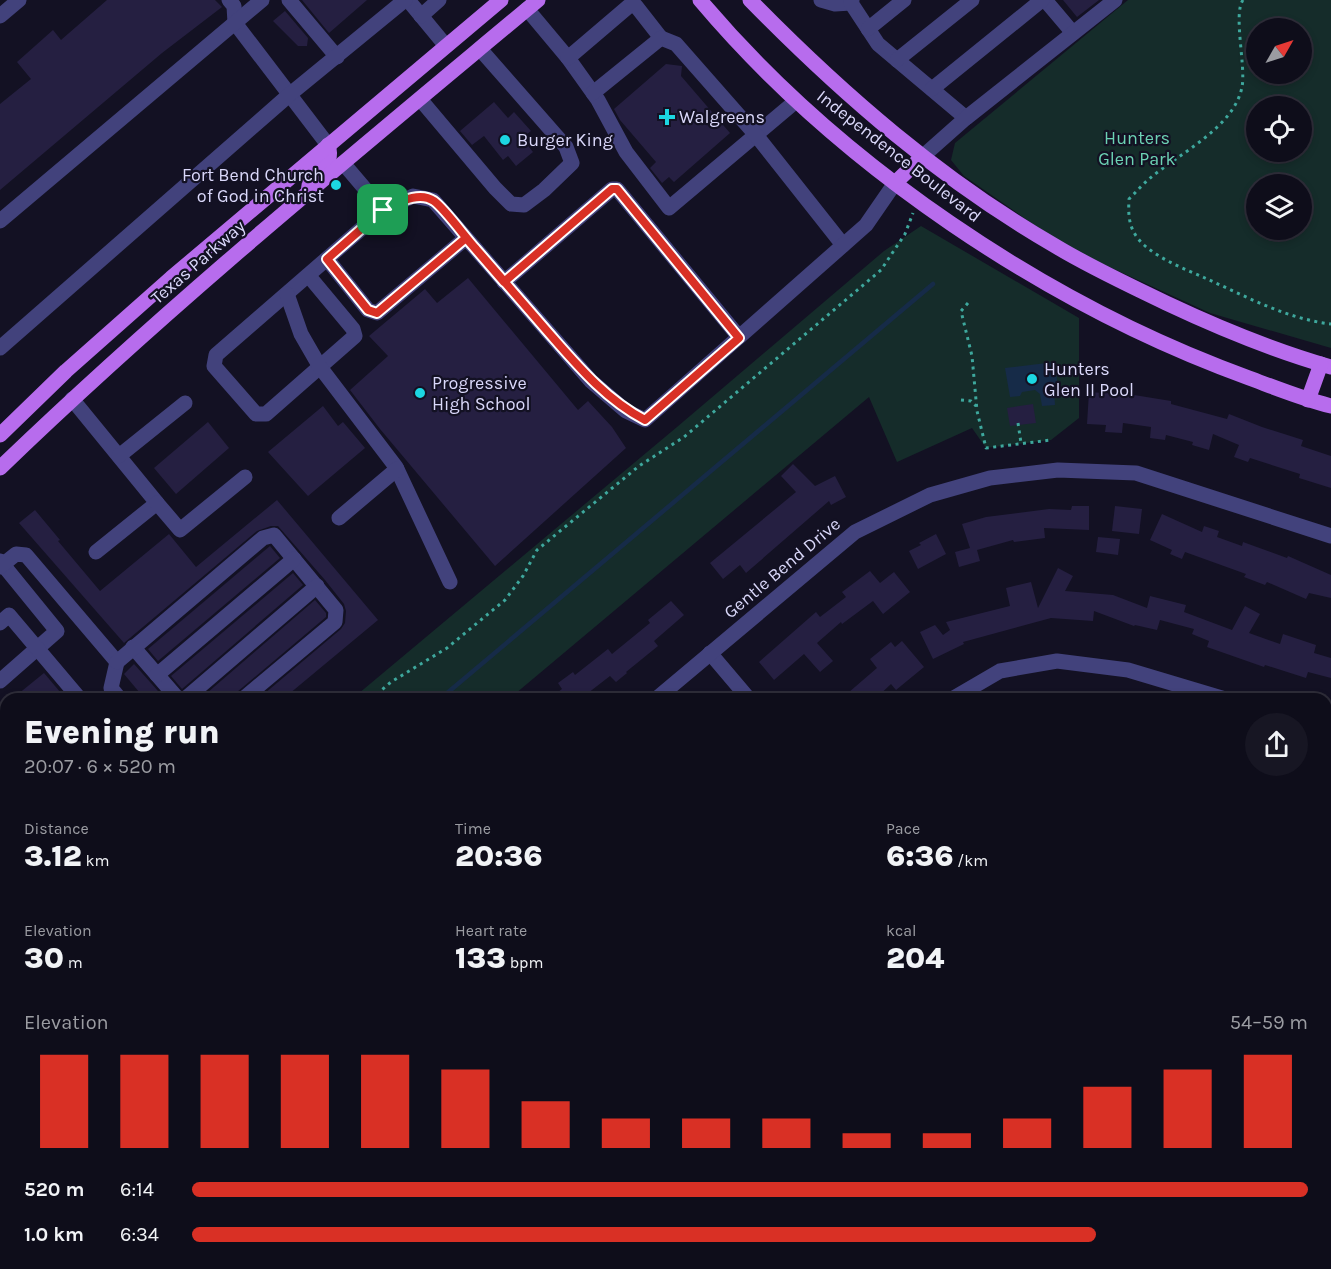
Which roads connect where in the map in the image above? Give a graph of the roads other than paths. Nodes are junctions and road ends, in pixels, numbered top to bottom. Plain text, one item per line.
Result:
1 (19, 0) edge
2 (229, 0) edge
3 (262, 0) edge
4 (289, 0) edge
5 (407, 0) edge
6 (439, 0) edge
7 (501, 0) edge
8 (700, 0) edge
9 (750, 0) edge
10 (821, 0) edge
11 (904, 0) edge
12 (972, 0) edge
13 (1044, 0) edge
14 (1114, 0) edge
15 (852, 2) edge
16 (532, 5) edge
17 (0, 16) edge
18 (421, 16) junction
19 (235, 23) junction
20 (868, 29) junction
21 (1073, 33) junction
22 (660, 38) junction
23 (446, 46) junction
24 (480, 49) junction
25 (336, 57) junction
26 (568, 58) junction
27 (897, 60) junction
28 (932, 89) junction
29 (593, 93) junction
30 (290, 95) junction
31 (420, 99) junction
32 (796, 101) junction
33 (966, 118) junction
34 (756, 135) junction
35 (328, 145) junction
36 (922, 157) junction
37 (343, 163) junction
38 (895, 183) junction
39 (308, 193) junction
40 (383, 210) junction
41 (0, 221) edge
42 (466, 238) junction
43 (843, 245) junction
44 (327, 259) junction
45 (308, 275) junction
46 (504, 282) junction
47 (287, 294) junction
48 (739, 338) junction
49 (0, 348) edge
50 (1326, 365) edge
51 (320, 367) junction
52 (72, 399) junction
53 (1308, 400) junction
54 (185, 403) dead end
55 (1331, 406) edge
56 (0, 435) edge
57 (119, 456) junction
58 (0, 468) edge
59 (397, 469) junction
60 (245, 477) dead end
61 (157, 503) junction
62 (339, 518) dead end
63 (1331, 536) edge
64 (96, 552) dead end
65 (294, 559) junction
66 (1, 565) edge
67 (450, 582) dead end
68 (317, 586) junction
69 (3, 615) edge
70 (133, 647) junction
71 (37, 648) junction
72 (710, 653) junction
73 (117, 662) junction
74 (157, 675) junction
75 (0, 681) edge
76 (75, 693) edge
77 (115, 693) edge
78 (173, 693) edge
79 (192, 693) edge
80 (250, 693) edge
81 (663, 693) edge
82 (743, 693) edge
83 (962, 693) edge
84 (1205, 693) edge

1 - 17 street
2 - 19 street
3 - 19 street
4 - 25 street
5 - 18 street
5 - 25 street
6 - 18 street
7 - 23 main road, Texas Parkway
8 - 32 main road, Independence Boulevard
9 - 36 main road, Independence Boulevard
10 - 15 street
11 - 20 street
12 - 27 street
13 - 21 street
13 - 28 street
14 - 21 street
15 - 20 street
16 - 24 main road, Texas Parkway
16 - 26 street
18 - 23 street
19 - 30 street
19 - 41 street
20 - 27 street
21 - 33 street
22 - 26 street
22 - 29 street
22 - 34 street
23 - 35 main road, Texas Parkway
24 - 31 main road, Texas Parkway
24 - 31 street
25 - 30 street
26 - 29 street
27 - 28 street
28 - 33 street
29 - 34 street
30 - 35 street
30 - 49 street
31 - 37 main road, Texas Parkway
32 - 34 street
32 - 38 main road, Independence Boulevard
33 - 36 street
34 - 43 street
35 - 39 main road
35 - 56 main road, Texas Parkway
36 - 38 main road
36 - 50 main road, Independence Boulevard
37 - 39 main road, Texas Parkway
37 - 40 street
38 - 43 street
38 - 53 main road, Independence Boulevard
39 - 52 main road, Texas Parkway
40 - 42 street
40 - 44 street
42 - 44 street
42 - 46 street
43 - 48 street
44 - 45 street
45 - 47 street
45 - 51 street
46 - 48 street
46 - 48 street
47 - 51 street
47 - 51 street
50 - 53 main road
51 - 59 street
52 - 57 street
52 - 58 main road, Texas Parkway
53 - 55 main road, Independence Boulevard
54 - 57 street
57 - 61 street
59 - 62 street
59 - 67 street
60 - 61 street
61 - 64 street
63 - 72 street, Gentle Bend Drive
65 - 68 street
65 - 70 street
65 - 74 street
66 - 71 street
66 - 73 street
68 - 79 street
68 - 80 street
69 - 71 street
70 - 73 street
70 - 74 street
71 - 75 street
71 - 76 street
72 - 81 street, Gentle Bend Drive
72 - 82 street
73 - 77 street
74 - 78 street
83 - 84 street

